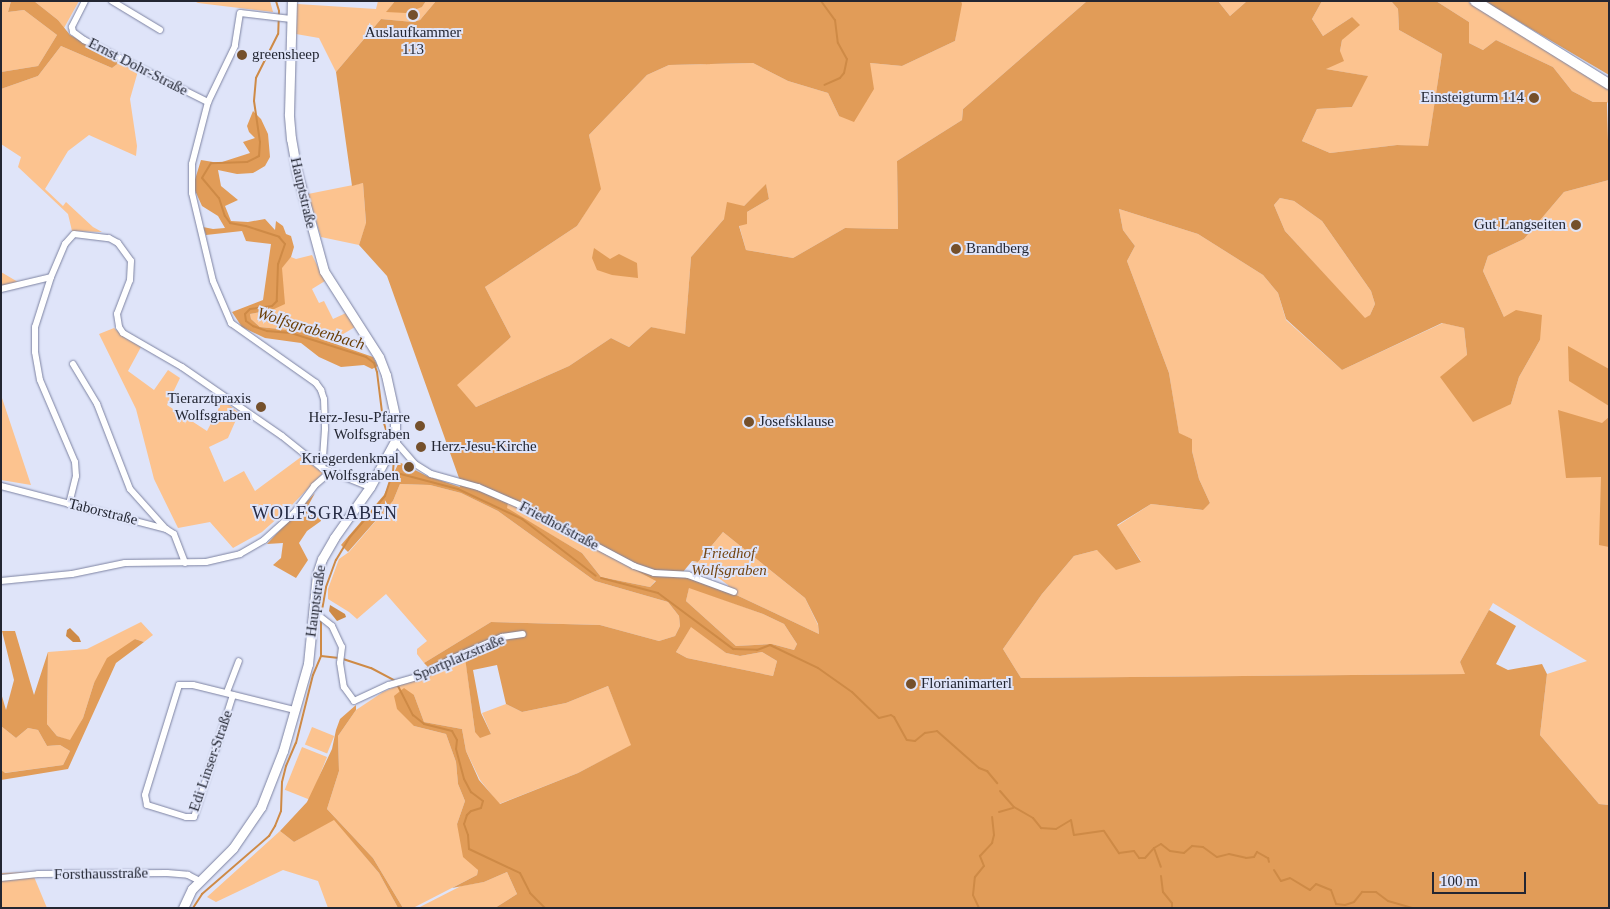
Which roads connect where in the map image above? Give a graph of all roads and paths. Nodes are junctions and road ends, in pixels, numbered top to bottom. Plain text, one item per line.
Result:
1 (85, 1) edge
2 (112, 1) edge
3 (292, 1) edge
4 (1475, 1) edge
5 (287, 18) junction
6 (160, 30) dead end
7 (1609, 84) edge
8 (208, 102) junction
9 (51, 278) junction
10 (1, 289) edge
11 (73, 364) dead end
12 (394, 441) junction
13 (322, 468) junction
14 (329, 473) junction
15 (1, 486) edge
16 (370, 487) junction
17 (69, 504) junction
18 (166, 529) junction
19 (185, 563) junction
20 (1, 581) edge
21 (734, 592) dead end
22 (316, 613) junction
23 (523, 634) dead end
24 (239, 661) dead end
25 (230, 694) junction
26 (295, 710) junction
27 (1, 878) edge
28 (200, 881) junction
29 (183, 908) edge

1 - 8 street, Ernst Dohr-Straße
2 - 6 street
3 - 5 main road, Hauptstraße
4 - 7 main road
5 - 8 street
5 - 12 main road, Hauptstraße
8 - 13 street
9 - 10 street
9 - 13 street
9 - 17 street
11 - 18 street
12 - 16 main road, Hauptstraße
12 - 21 street, Friedhofstraße
13 - 14 street
14 - 16 street
14 - 19 street
15 - 17 street, Taborstraße
16 - 22 main road, Hauptstraße
17 - 18 street, Taborstraße
18 - 19 street
19 - 20 street
22 - 23 street, Sportplatzstraße
22 - 26 main road, Hauptstraße
24 - 25 street, Edi Linser-Straße
25 - 25 street, Edi Linser-Straße
25 - 26 street, Edi Linser-Straße
26 - 28 main road, Hauptstraße
27 - 28 street, Forsthausstraße
28 - 29 main road, Hauptstraße

